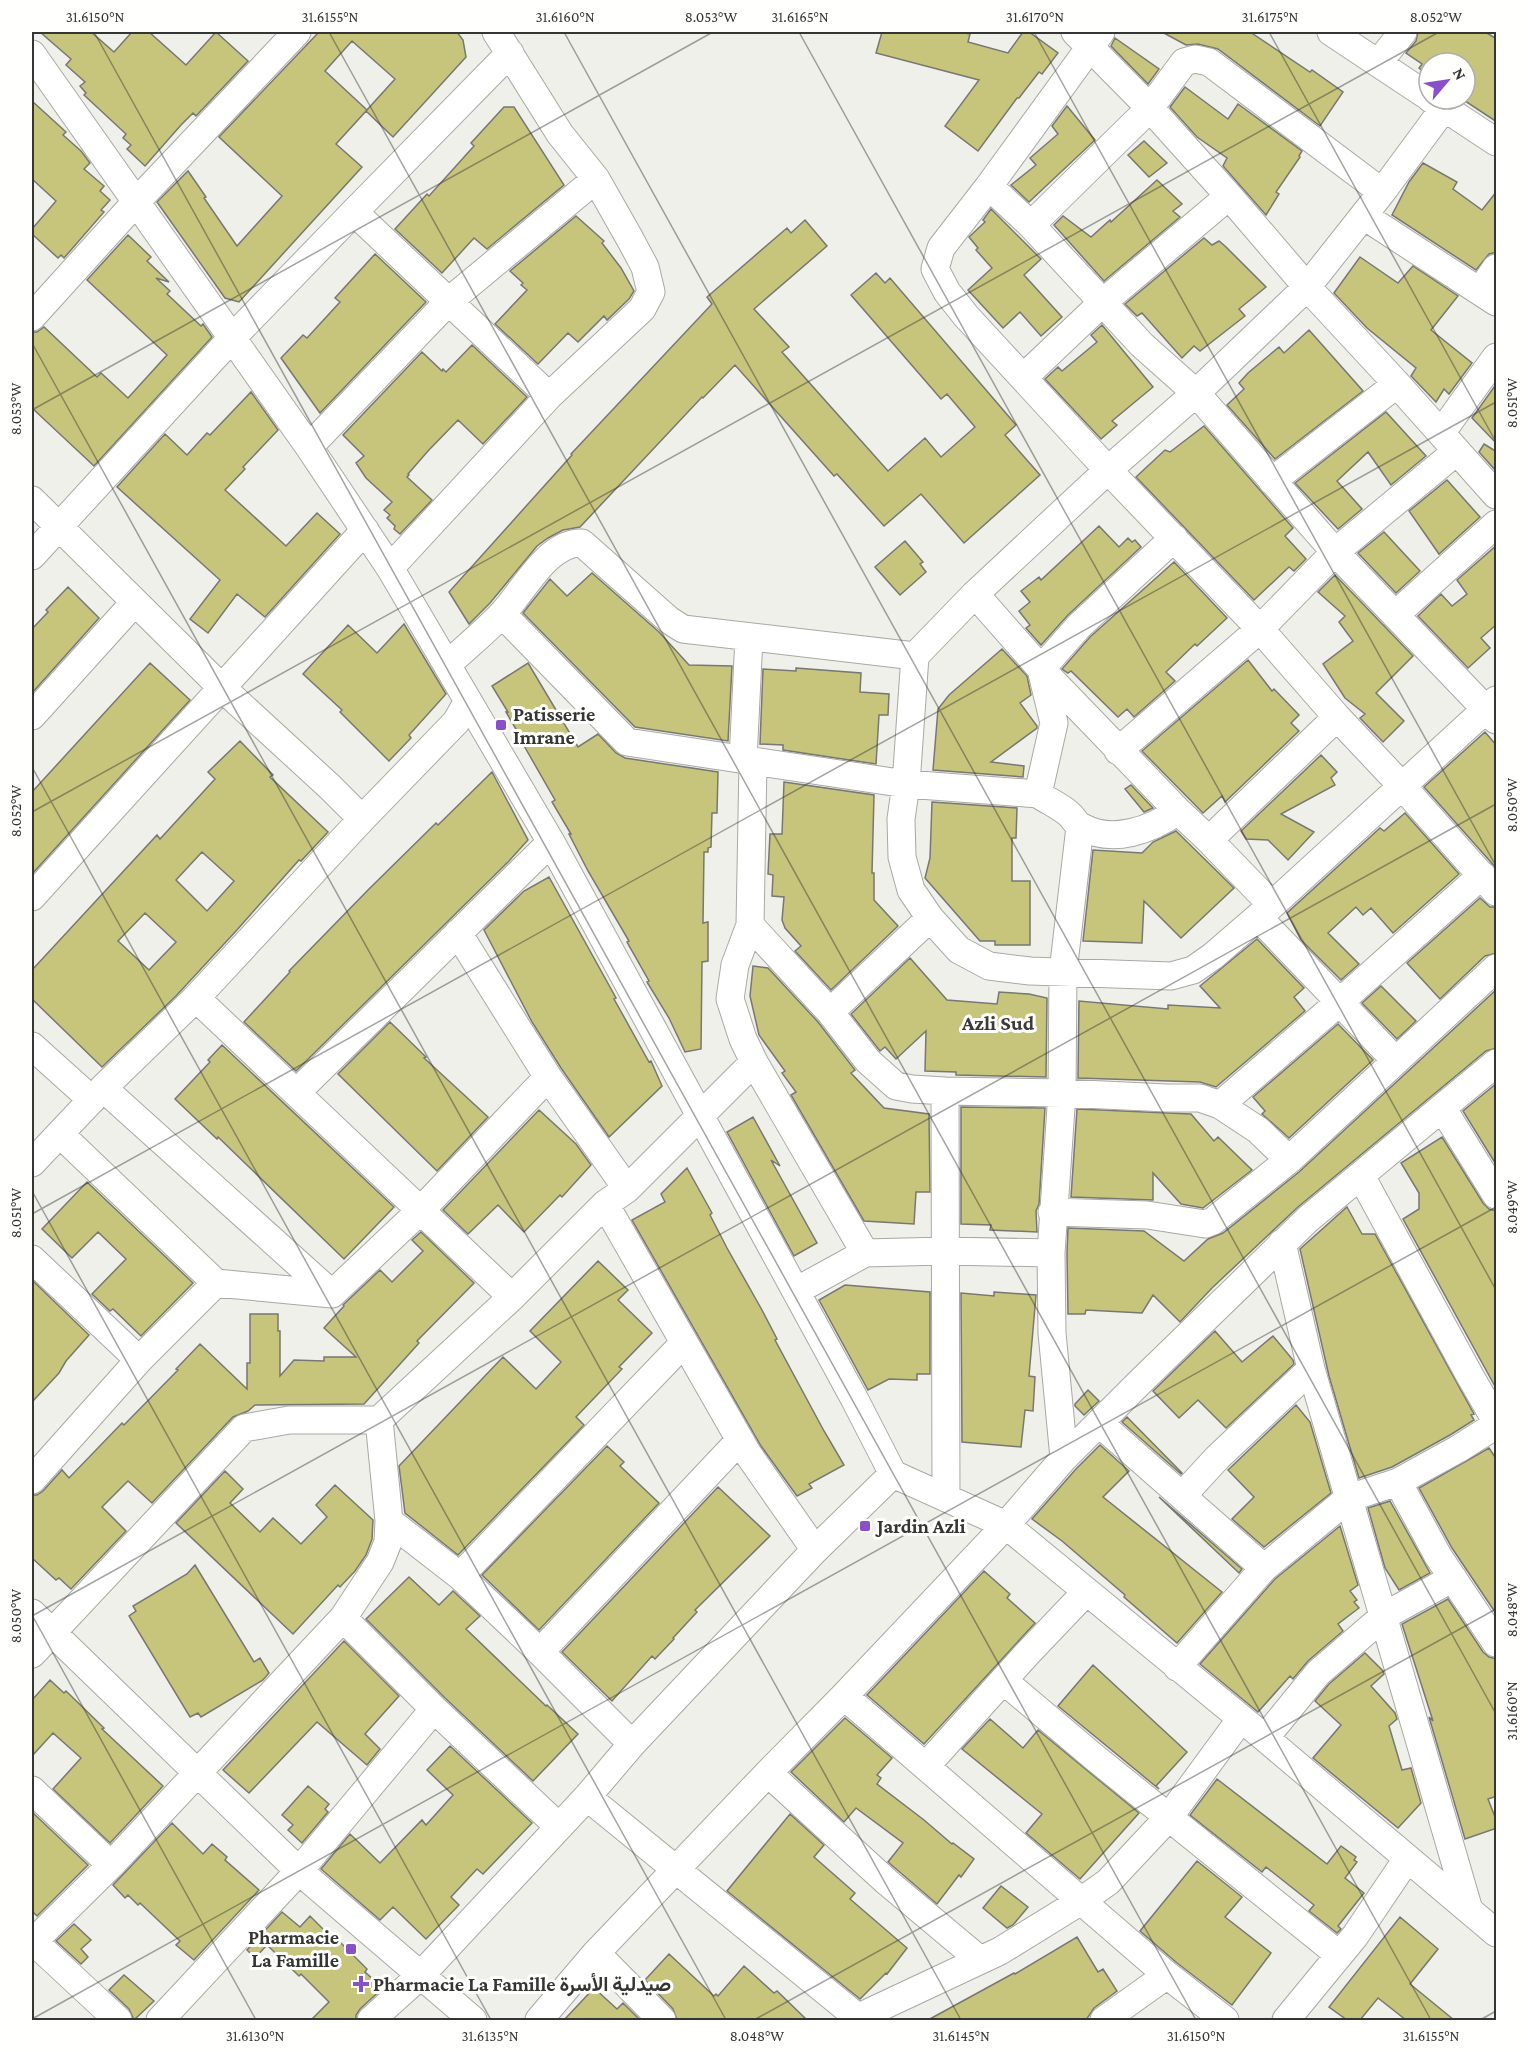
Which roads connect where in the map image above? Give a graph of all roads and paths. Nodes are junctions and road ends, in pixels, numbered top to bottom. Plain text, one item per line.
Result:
1 (297, 32) edge
2 (1330, 32) edge
3 (1402, 32) edge
4 (1089, 36) edge
5 (503, 42) edge
6 (32, 54) edge
7 (1379, 62) junction
8 (1417, 88) edge
9 (1150, 108) junction
10 (1429, 111) edge
11 (1451, 111) edge
12 (1496, 139) edge
13 (596, 179) junction
14 (989, 186) junction
15 (1382, 192) junction
16 (1229, 196) junction
17 (136, 202) junction
18 (354, 212) junction
19 (1364, 216) junction
20 (1031, 225) junction
21 (1497, 268) edge
22 (1307, 287) junction
23 (1488, 297) edge
24 (449, 301) junction
25 (1102, 303) junction
26 (32, 317) edge
27 (231, 339) junction
28 (1497, 357) edge
29 (1024, 377) junction
30 (1397, 384) junction
31 (1196, 393) junction
32 (549, 396) junction
33 (1449, 442) junction
34 (309, 447) junction
35 (1108, 470) junction
36 (1272, 481) junction
37 (1497, 495) edge
38 (32, 500) edge
39 (1497, 524) edge
40 (58, 528) junction
41 (365, 530) junction
42 (1174, 538) junction
43 (1335, 552) junction
44 (32, 556) edge
45 (390, 568) junction
46 (975, 594) junction
47 (134, 603) junction
48 (502, 614) junction
49 (1395, 615) junction
50 (1260, 629) junction
51 (749, 637) junction
52 (915, 656) junction
53 (447, 665) junction
54 (1041, 669) junction
55 (220, 687) junction
56 (468, 700) junction
57 (1493, 710) edge
58 (32, 716) edge
59 (1337, 717) junction
60 (1118, 751) junction
61 (748, 761) junction
62 (906, 784) junction
63 (1402, 786) junction
64 (1038, 794) junction
65 (1178, 811) junction
66 (362, 819) junction
67 (1080, 827) junction
68 (1209, 840) junction
69 (552, 842) junction
70 (1489, 884) edge
71 (32, 897) edge
72 (1265, 911) junction
73 (930, 918) junction
74 (750, 925) junction
75 (458, 933) junction
76 (1497, 968) edge
77 (1063, 972) junction
78 (196, 998) junction
79 (1339, 1003) junction
80 (830, 1012) junction
81 (32, 1046) edge
82 (1396, 1061) junction
83 (754, 1062) junction
84 (1497, 1063) edge
85 (548, 1077) junction
86 (945, 1091) junction
87 (297, 1092) junction
88 (98, 1094) junction
89 (1062, 1094) junction
90 (1220, 1105) junction
91 (1443, 1109) junction
92 (700, 1115) junction
93 (60, 1134) junction
94 (1289, 1160) junction
95 (32, 1163) edge
96 (1361, 1176) junction
97 (627, 1189) junction
98 (1497, 1195) edge
99 (605, 1204) junction
100 (421, 1210) junction
101 (1052, 1212) junction
102 (1282, 1243) junction
103 (945, 1251) junction
104 (865, 1253) junction
105 (1051, 1253) junction
106 (32, 1260) edge
107 (216, 1282) junction
108 (796, 1291) junction
109 (332, 1294) junction
110 (512, 1297) junction
111 (684, 1343) junction
112 (139, 1360) junction
113 (1311, 1369) junction
114 (379, 1420) junction
115 (1099, 1423) junction
116 (1497, 1423) edge
117 (740, 1440) junction
118 (1065, 1458) junction
119 (893, 1474) junction
120 (32, 1480) edge
121 (1398, 1482) junction
122 (1182, 1496) junction
123 (946, 1498) junction
124 (1349, 1498) junction
125 (389, 1521) junction
126 (1006, 1525) junction
127 (815, 1550) junction
128 (1264, 1568) junction
129 (460, 1576) junction
130 (1453, 1578) junction
131 (1086, 1592) junction
132 (32, 1613) edge
133 (1384, 1616) junction
134 (343, 1618) junction
135 (52, 1633) junction
136 (1497, 1643) edge
137 (540, 1652) junction
138 (32, 1654) edge
139 (1177, 1667) junction
140 (1004, 1681) junction
141 (844, 1696) junction
142 (434, 1709) junction
143 (1240, 1720) junction
144 (1265, 1738) junction
145 (632, 1743) junction
146 (926, 1766) junction
147 (199, 1773) junction
148 (768, 1773) junction
149 (32, 1790) edge
150 (587, 1797) junction
151 (1169, 1817) junction
152 (559, 1827) junction
153 (1407, 1859) junction
154 (111, 1865) junction
155 (676, 1870) junction
156 (299, 1871) junction
157 (1081, 1901) junction
158 (1469, 1910) junction
159 (1497, 1933) edge
160 (32, 1941) edge
161 (596, 1953) junction
162 (1338, 1954) junction
163 (980, 1960) junction
164 (1167, 1975) junction
165 (420, 1976) junction
166 (118, 2020) edge
167 (160, 2020) edge
168 (371, 2020) edge
169 (473, 2020) edge
170 (539, 2020) edge
171 (662, 2020) edge
172 (857, 2020) edge
173 (1104, 2020) edge
174 (1225, 2020) edge
175 (1286, 2020) edge

1 - 17 street
2 - 7 street
3 - 7 street
4 - 9 street
4 - 14 street
5 - 13 street
5 - 18 street
6 - 17 street
7 - 8 street
9 - 15 street
9 - 16 street
9 - 20 street
10 - 15 street
11 - 12 street
13 - 24 street
13 - 32 street
14 - 20 street
14 - 29 street
15 - 19 street
16 - 22 street
16 - 25 street
17 - 26 street
17 - 27 street
18 - 24 street
18 - 27 street
19 - 22 street
19 - 23 street
20 - 25 street
21 - 23 street
22 - 30 street
22 - 31 street
24 - 32 street
24 - 34 street
25 - 29 street
25 - 31 street
27 - 34 street
27 - 40 street
28 - 33 street
29 - 35 street
30 - 33 street
30 - 36 street
31 - 35 street
31 - 36 street
32 - 45 street
33 - 37 street
33 - 43 street
34 - 41 street
35 - 42 street
35 - 46 street
36 - 43 street
38 - 40 street
39 - 49 street
40 - 44 street
40 - 47 street
41 - 45 street
41 - 55 street
42 - 50 street
42 - 54 street
43 - 49 street
43 - 50 street
45 - 53 street
46 - 52 street
46 - 54 street
47 - 55 street
47 - 58 street
48 - 51 street
48 - 53 street
48 - 61 street
49 - 57 street
50 - 59 street
50 - 60 street
51 - 52 street
51 - 61 street
52 - 62 street
53 - 56 street
54 - 60 street
54 - 64 street
55 - 66 street
55 - 71 street
56 - 66 street
56 - 69 street
57 - 63 street
59 - 63 street
59 - 68 street
60 - 65 street
61 - 62 street
61 - 74 street
62 - 64 street
62 - 73 street
63 - 70 street
63 - 72 street
64 - 67 street
65 - 67 street
65 - 68 street
66 - 78 street
67 - 77 street
68 - 72 street
69 - 75 street
69 - 92 street
70 - 79 street
72 - 77 street
72 - 79 street
73 - 77 street
73 - 80 street
74 - 80 street
74 - 83 street
75 - 85 street
75 - 87 street
76 - 82 street
77 - 89 street
78 - 87 street
78 - 88 street
79 - 82 street
79 - 90 street
80 - 86 street
81 - 88 street
82 - 94 street
83 - 92 street
83 - 104 street
84 - 91 street
85 - 97 street
85 - 100 street
86 - 89 street
86 - 103 street
87 - 100 street
88 - 93 street
88 - 109 street
89 - 90 street
89 - 101 street
90 - 94 street
91 - 96 street
91 - 98 street
92 - 97 street
92 - 108 street
93 - 95 street
93 - 107 street
94 - 101 street
96 - 102 street
96 - 116 street
97 - 99 street
99 - 110 street
99 - 111 street
100 - 109 street
100 - 110 street
101 - 105 street
102 - 113 street
102 - 115 street
103 - 104 street
103 - 105 street
103 - 123 street
104 - 108 street
105 - 118 street
106 - 112 street
107 - 109 street
107 - 112 street
108 - 119 street
110 - 114 street
111 - 117 street
111 - 129 street
112 - 120 street
113 - 122 street
113 - 124 street
114 - 125 street
114 - 135 street
115 - 118 street
115 - 122 street
116 - 121 street
117 - 127 street
117 - 137 street
118 - 126 street
119 - 123 street
119 - 127 street
121 - 124 street
121 - 130 street
122 - 128 street
123 - 126 street
124 - 128 street
124 - 133 street
125 - 129 street
125 - 134 street
126 - 131 street
126 - 141 street
127 - 145 street
128 - 139 street
129 - 137 street
130 - 133 street
130 - 136 street
131 - 139 street
131 - 140 street
132 - 135 street
133 - 144 street
133 - 158 street
134 - 142 street
134 - 147 street
135 - 138 street
135 - 147 street
137 - 145 street
139 - 143 street
140 - 146 street
140 - 151 street
141 - 146 street
141 - 148 street
142 - 152 street
142 - 156 street
143 - 144 street
143 - 151 street
144 - 153 street
145 - 150 street
146 - 157 street
147 - 154 street
147 - 156 street
148 - 155 street
148 - 163 street
149 - 154 street
150 - 152 street
150 - 155 street
151 - 157 street
151 - 162 street
152 - 165 street
153 - 158 street
153 - 162 street
154 - 160 street
155 - 161 street
155 - 172 street
156 - 165 street
156 - 167 street
157 - 163 street
157 - 164 street
158 - 159 street
160 - 166 street
161 - 170 street
161 - 171 street
162 - 175 street
163 - 172 street
164 - 173 street
164 - 174 street
165 - 168 street
165 - 169 street

